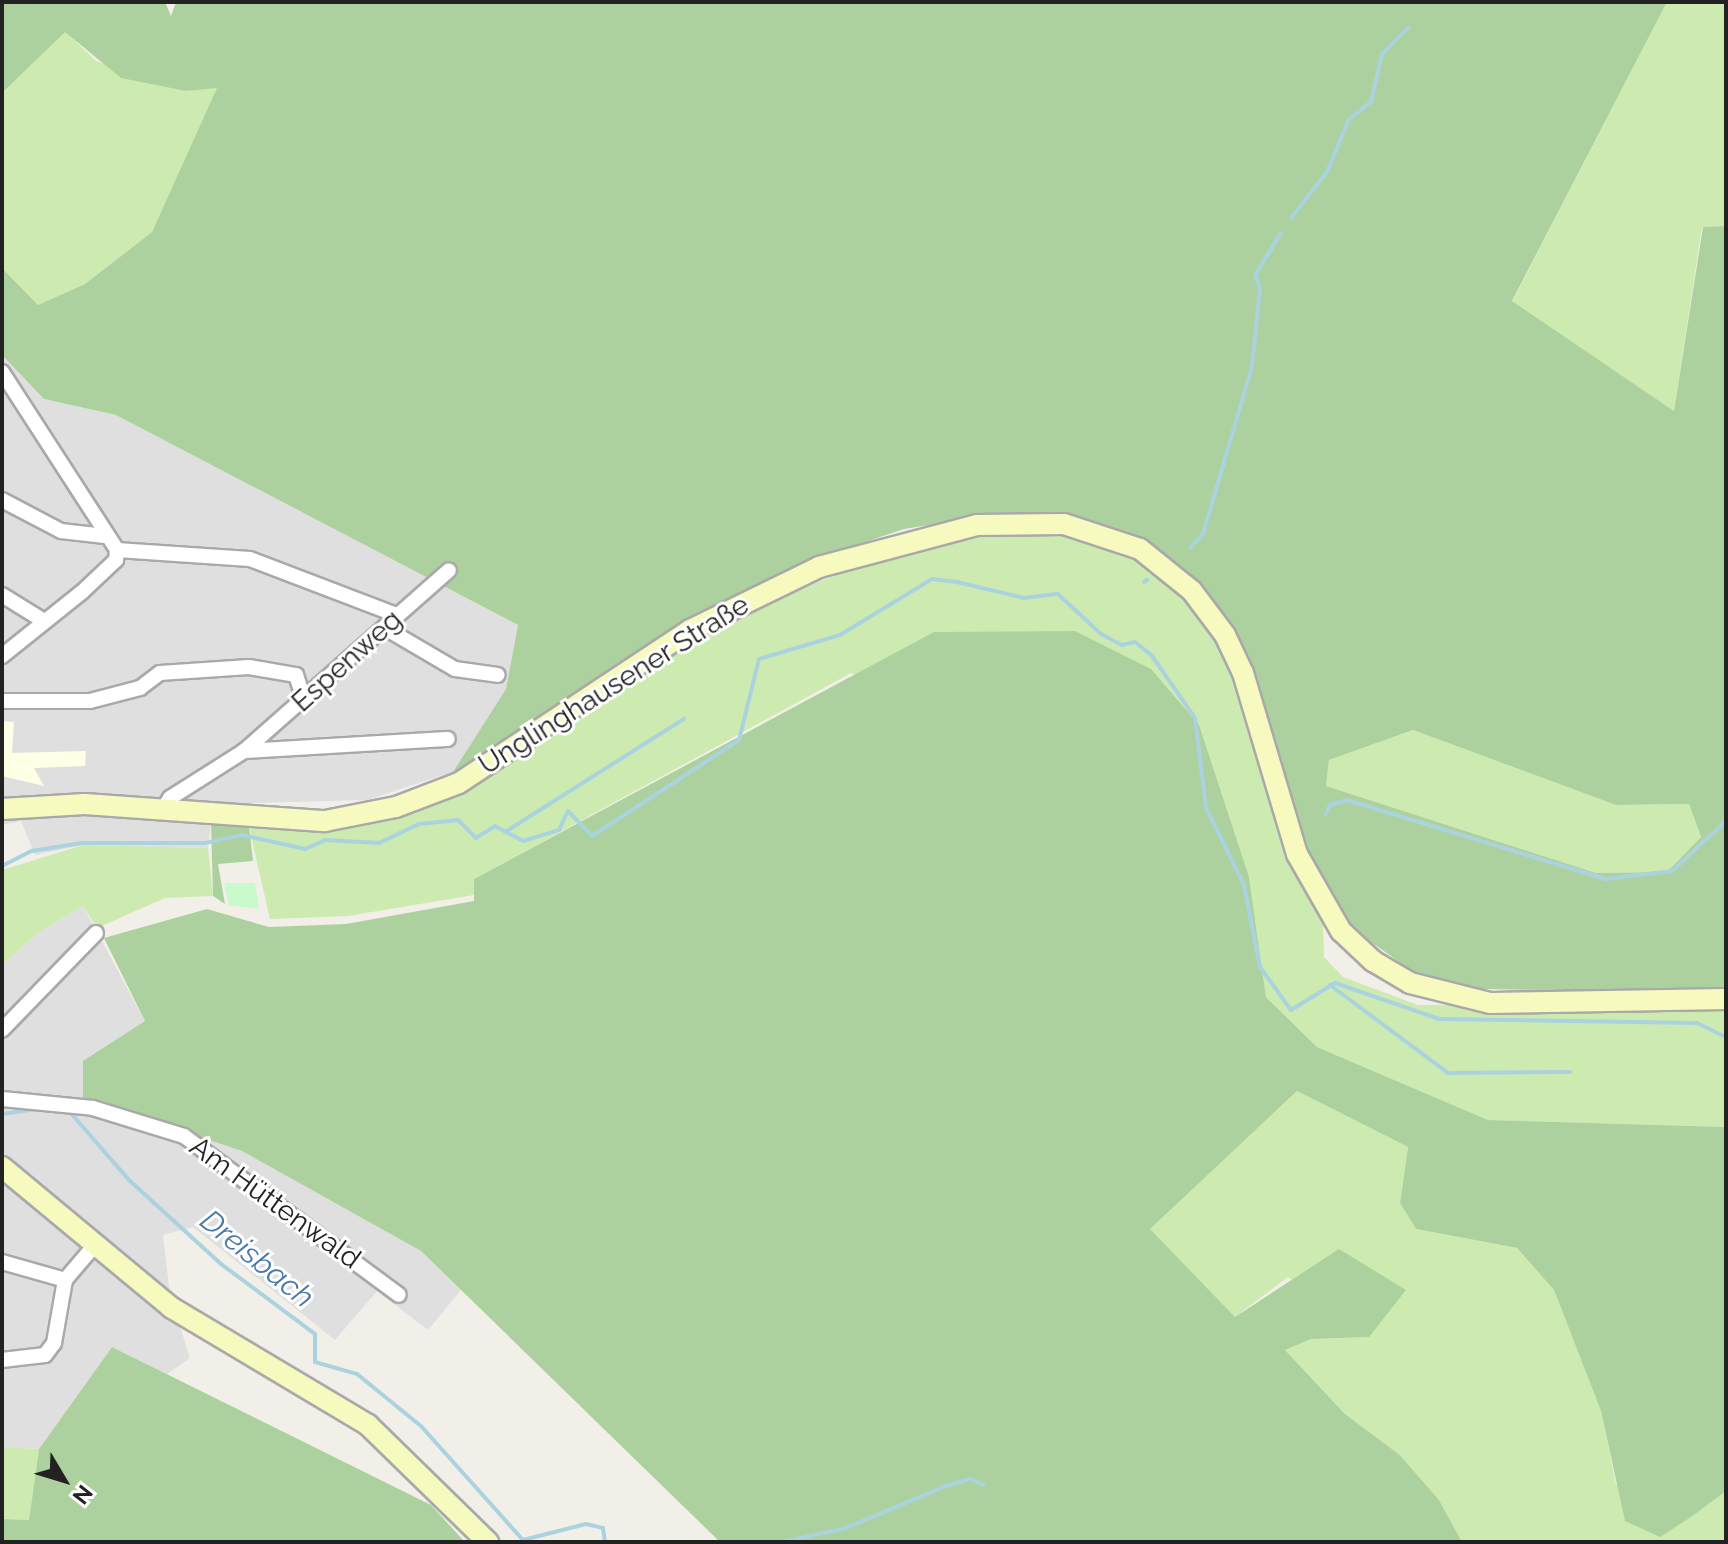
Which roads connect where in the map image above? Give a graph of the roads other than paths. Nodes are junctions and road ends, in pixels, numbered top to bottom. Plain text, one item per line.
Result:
1 (2, 372) edge
2 (2, 500) edge
3 (105, 536) junction
4 (117, 550) junction
5 (449, 570) dead end
6 (2, 595) edge
7 (397, 615) junction
8 (44, 621) junction
9 (385, 628) junction
10 (2, 656) edge
11 (498, 675) dead end
12 (304, 699) junction
13 (2, 701) edge
14 (448, 739) dead end
15 (244, 751) junction
16 (2, 809) edge
17 (161, 812) junction
18 (96, 933) dead end
19 (1726, 999) edge
20 (2, 1030) edge
21 (2, 1099) edge
22 (2, 1167) edge
23 (94, 1246) junction
24 (2, 1262) edge
25 (65, 1280) junction
26 (399, 1295) dead end
27 (2, 1360) edge
28 (488, 1542) edge

1 - 3 street
2 - 3 street
3 - 4 street
4 - 7 street
4 - 8 street
5 - 7 street, Espenweg
6 - 8 street
7 - 9 street, Espenweg
8 - 10 street
9 - 11 street
9 - 12 street, Espenweg
12 - 13 street
12 - 15 street, Espenweg
14 - 15 street
15 - 17 street, Espenweg
16 - 17 main road, Unglinghausener Straße
17 - 19 main road, Unglinghausener Straße
18 - 20 street
21 - 26 street, Am Hüttenwald
22 - 23 main road
23 - 25 street
23 - 28 main road
24 - 25 street
25 - 27 street

